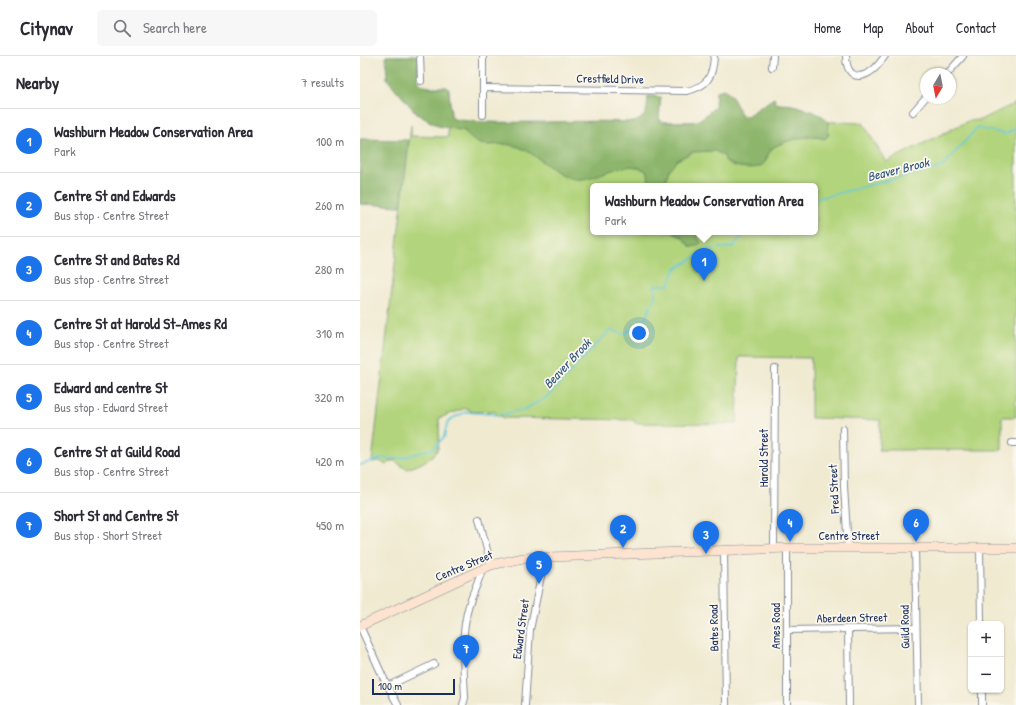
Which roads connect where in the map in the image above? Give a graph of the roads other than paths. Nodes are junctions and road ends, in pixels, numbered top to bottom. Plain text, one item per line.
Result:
1 (420, 56) edge
2 (483, 56) edge
3 (714, 56) edge
4 (773, 56) edge
5 (846, 56) edge
6 (885, 56) edge
7 (964, 56) edge
8 (772, 67) dead end
9 (953, 68) edge
10 (421, 81) dead end
11 (483, 88) junction
12 (920, 103) edge
13 (912, 112) dead end
14 (483, 115) dead end
15 (775, 369) dead end
16 (843, 429) dead end
17 (479, 519) dead end
18 (774, 548) junction
19 (787, 548) junction
20 (848, 548) junction
21 (915, 548) junction
22 (980, 548) junction
23 (1016, 548) edge
24 (724, 550) junction
25 (545, 557) junction
26 (491, 565) junction
27 (482, 569) junction
28 (981, 621) edge
29 (360, 626) edge
30 (916, 628) junction
31 (848, 629) junction
32 (787, 630) junction
33 (434, 664) dead end
34 (388, 686) junction
35 (982, 693) edge
36 (398, 705) edge
37 (463, 705) edge
38 (525, 705) edge
39 (726, 705) edge
40 (787, 705) edge
41 (849, 705) edge
42 (918, 705) edge
43 (982, 705) edge

1 - 10 street
2 - 11 street
3 - 11 street, Crestfield Drive
4 - 8 street
5 - 6 street
7 - 9 street
11 - 14 street
12 - 13 street
15 - 18 street, Harold Street
16 - 20 street, Fred Street
17 - 26 street
18 - 19 main road, Centre Street
18 - 24 main road, Centre Street
19 - 20 main road, Centre Street
19 - 32 street, Ames Road
20 - 21 main road, Centre Street
21 - 22 main road, Centre Street
21 - 30 street, Guild Road
22 - 23 main road, Centre Street
22 - 28 street
24 - 25 main road, Centre Street
24 - 39 street, Bates Road
25 - 26 main road, Centre Street
25 - 38 street, Edward Street
26 - 27 main road, Centre Street
27 - 29 main road, Centre Street
27 - 37 street
29 - 34 street
30 - 31 street, Aberdeen Street
30 - 42 street, Guild Road
31 - 32 street, Aberdeen Street
31 - 41 street
32 - 40 street, Ames Road
33 - 34 street
34 - 36 street
35 - 43 street

